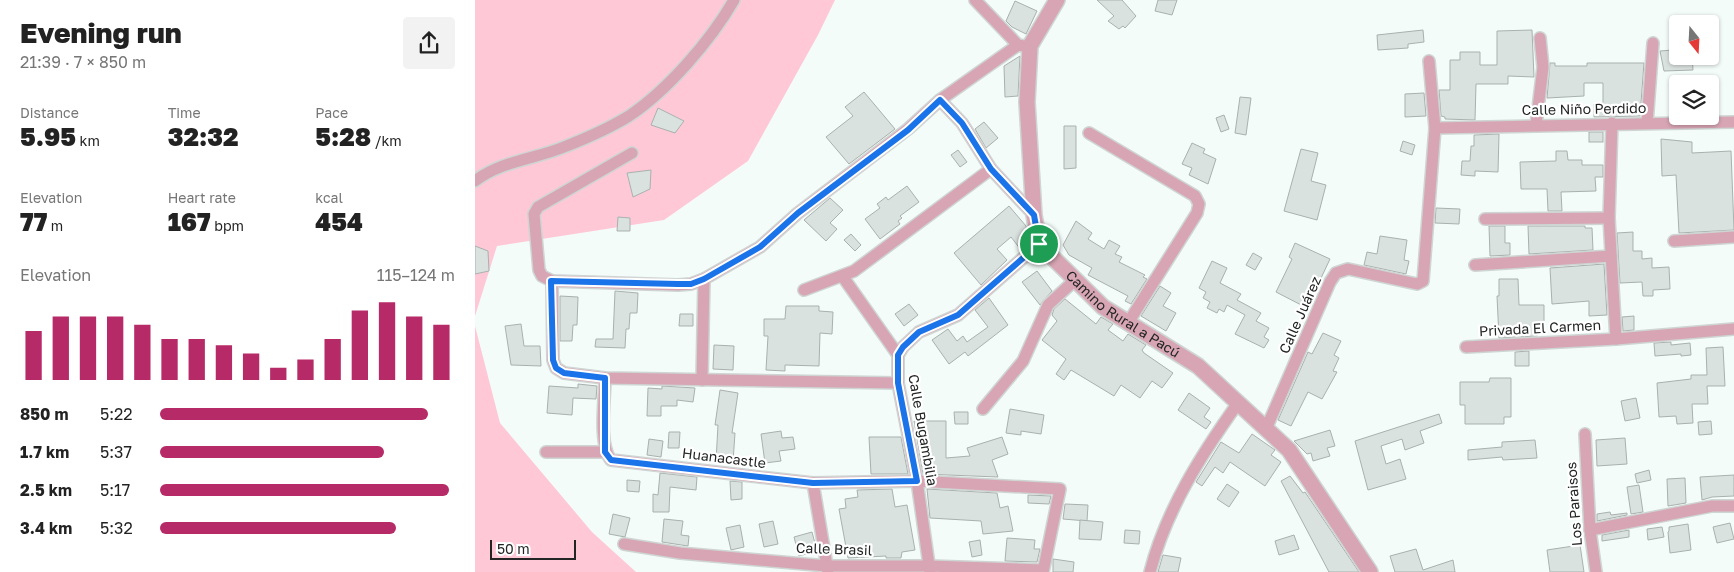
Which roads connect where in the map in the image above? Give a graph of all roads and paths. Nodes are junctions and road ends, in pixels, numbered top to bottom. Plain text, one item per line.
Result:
1 (734, 0) edge
2 (975, 0) edge
3 (1057, 0) edge
4 (1540, 38) dead end
5 (1653, 43) dead end
6 (1024, 46) junction
7 (1429, 61) dead end
8 (940, 100) junction
9 (1734, 122) edge
10 (1647, 123) junction
11 (1612, 124) junction
12 (1536, 125) junction
13 (1435, 128) junction
14 (1089, 133) dead end
15 (632, 152) dead end
16 (991, 169) junction
17 (475, 181) edge
18 (1034, 215) junction
19 (1609, 218) junction
20 (1485, 219) dead end
21 (1734, 237) edge
22 (1674, 241) dead end
23 (1039, 244) junction
24 (1611, 256) junction
25 (1475, 265) dead end
26 (843, 276) junction
27 (704, 279) junction
28 (1075, 280) junction
29 (551, 281) junction
30 (804, 290) dead end
31 (1128, 323) junction
32 (1734, 330) edge
33 (1616, 339) junction
34 (1466, 347) dead end
35 (898, 355) junction
36 (605, 378) junction
37 (702, 380) junction
38 (898, 383) junction
39 (1238, 403) junction
40 (983, 409) dead end
41 (1266, 429) junction
42 (1585, 434) dead end
43 (546, 452) dead end
44 (605, 452) junction
45 (917, 481) junction
46 (813, 483) junction
47 (1734, 506) edge
48 (1590, 530) junction
49 (624, 544) dead end
50 (828, 569) edge
51 (929, 569) edge
52 (1043, 571) edge
53 (1150, 572) edge
54 (1370, 572) edge
55 (1595, 572) edge

1 - 17 street
2 - 6 street
3 - 6 street
4 - 12 street
5 - 10 street
6 - 8 street
6 - 18 street
7 - 13 street
8 - 16 street
8 - 27 street
9 - 10 street, Calle Niño Perdido
10 - 11 street, Calle Niño Perdido
11 - 12 street, Calle Niño Perdido
11 - 19 street
12 - 13 street, Calle Niño Perdido
13 - 41 street, Calle Juárez
14 - 31 street
15 - 29 street
16 - 18 street
16 - 26 street
18 - 23 street
19 - 20 street
19 - 24 street
21 - 22 street
23 - 28 street, Camino Rural a Pacú
23 - 35 street
24 - 25 street
24 - 33 street
26 - 30 street
26 - 35 street
27 - 29 street
27 - 37 street
28 - 31 street, Camino Rural a Pacú
28 - 40 street
29 - 36 street
31 - 39 street, Camino Rural a Pacú
32 - 33 street, Privada El Carmen
33 - 34 street, Privada El Carmen
35 - 38 street, Calle Bugambilia
36 - 37 street
36 - 44 street
37 - 38 street
38 - 45 street, Calle Bugambilia
39 - 41 street, Camino Rural a Pacú
39 - 53 street
41 - 54 street, Camino Rural a Pacú
42 - 48 street, Los Paraisos
43 - 44 street
44 - 46 street, Huanacastle
45 - 46 street, Huanacastle
45 - 51 street, Calle Bugambilia
45 - 52 street, Huanacastle
46 - 50 street
47 - 48 street
48 - 55 street, Los Paraisos
49 - 50 street, Calle Brasil
50 - 51 street, Calle Brasil
51 - 52 street, Calle Brasil

